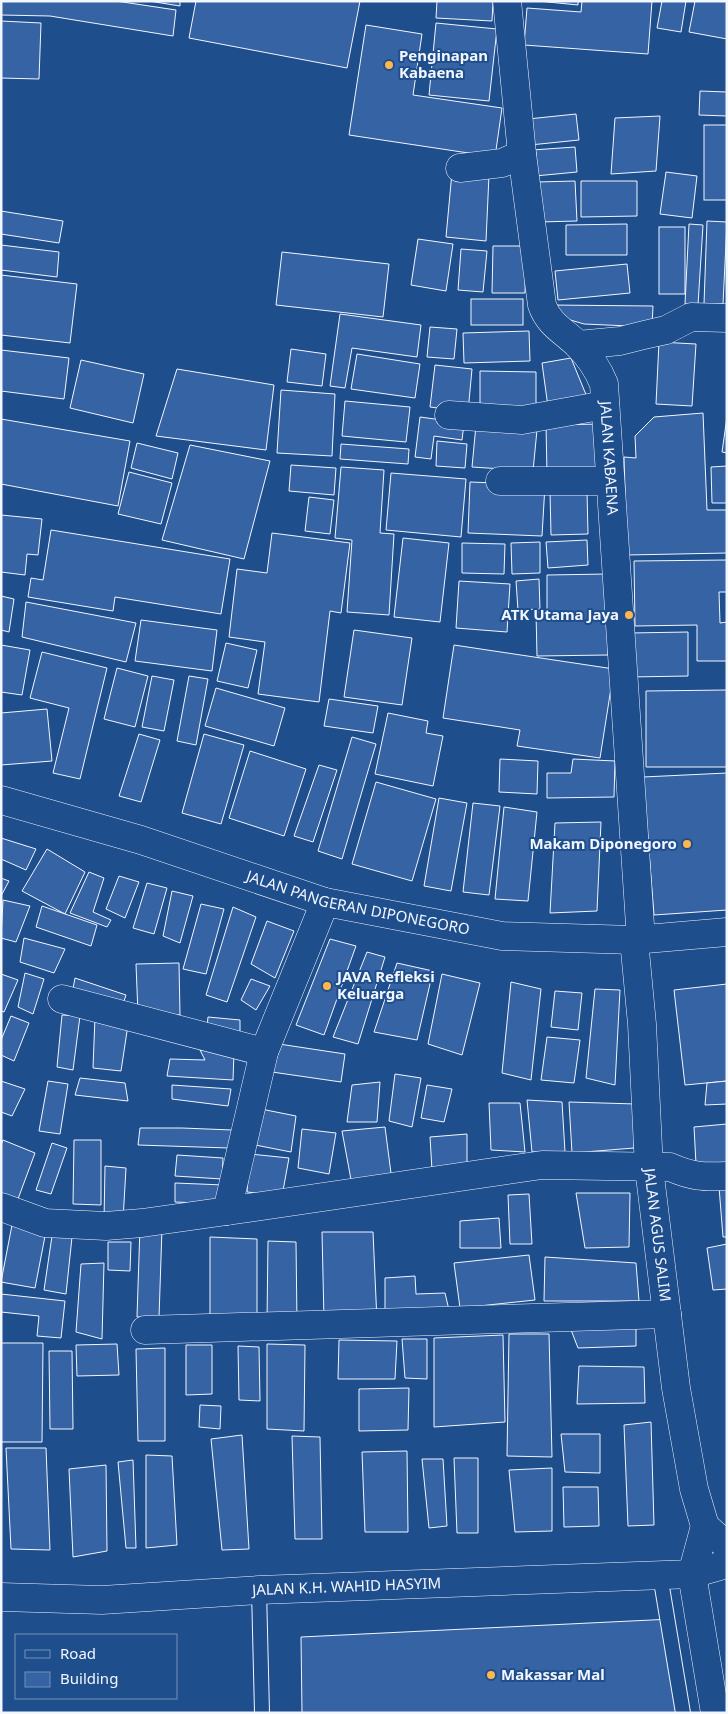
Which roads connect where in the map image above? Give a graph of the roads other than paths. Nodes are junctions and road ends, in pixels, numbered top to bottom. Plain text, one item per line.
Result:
1 (506, 1) edge
2 (522, 154) junction
3 (460, 168) dead end
4 (727, 318) edge
5 (578, 345) junction
6 (605, 405) junction
7 (449, 415) dead end
8 (500, 481) dead end
9 (610, 481) junction
10 (1, 800) edge
11 (325, 902) junction
12 (727, 932) edge
13 (638, 940) junction
14 (62, 999) dead end
15 (264, 1052) junction
16 (660, 1167) junction
17 (727, 1176) edge
18 (1, 1207) edge
19 (227, 1211) junction
20 (667, 1314) junction
21 (145, 1330) dead end
22 (705, 1526) junction
23 (727, 1546) edge
24 (727, 1564) edge
25 (692, 1574) junction
26 (660, 1575) junction
27 (258, 1590) junction
28 (1, 1597) edge
29 (262, 1713) edge
30 (683, 1713) edge
31 (715, 1713) edge

1 - 2 street, JALAN KABAENA
2 - 3 street
2 - 5 street, JALAN KABAENA
4 - 5 street
5 - 6 street, JALAN KABAENA
6 - 7 street
6 - 9 street, JALAN KABAENA
8 - 9 street
9 - 13 street, JALAN KABAENA
10 - 11 street, JALAN PANGERAN DIPONEGORO
11 - 13 street, JALAN PANGERAN DIPONEGORO
11 - 15 street
12 - 13 street, JALAN PANGERAN DIPONEGORO
13 - 16 street, JALAN AGUS SALIM
14 - 15 street
15 - 19 street
16 - 17 street
16 - 19 street
16 - 20 street, JALAN AGUS SALIM
18 - 19 street
20 - 21 street
20 - 22 street, JALAN AGUS SALIM
22 - 23 street
22 - 25 street
24 - 25 street, JALAN K.H. WAHID HASYIM
25 - 26 street, JALAN K.H. WAHID HASYIM
25 - 31 street
26 - 27 street, JALAN K.H. WAHID HASYIM
26 - 30 lane
27 - 28 street, JALAN K.H. WAHID HASYIM
27 - 29 lane

